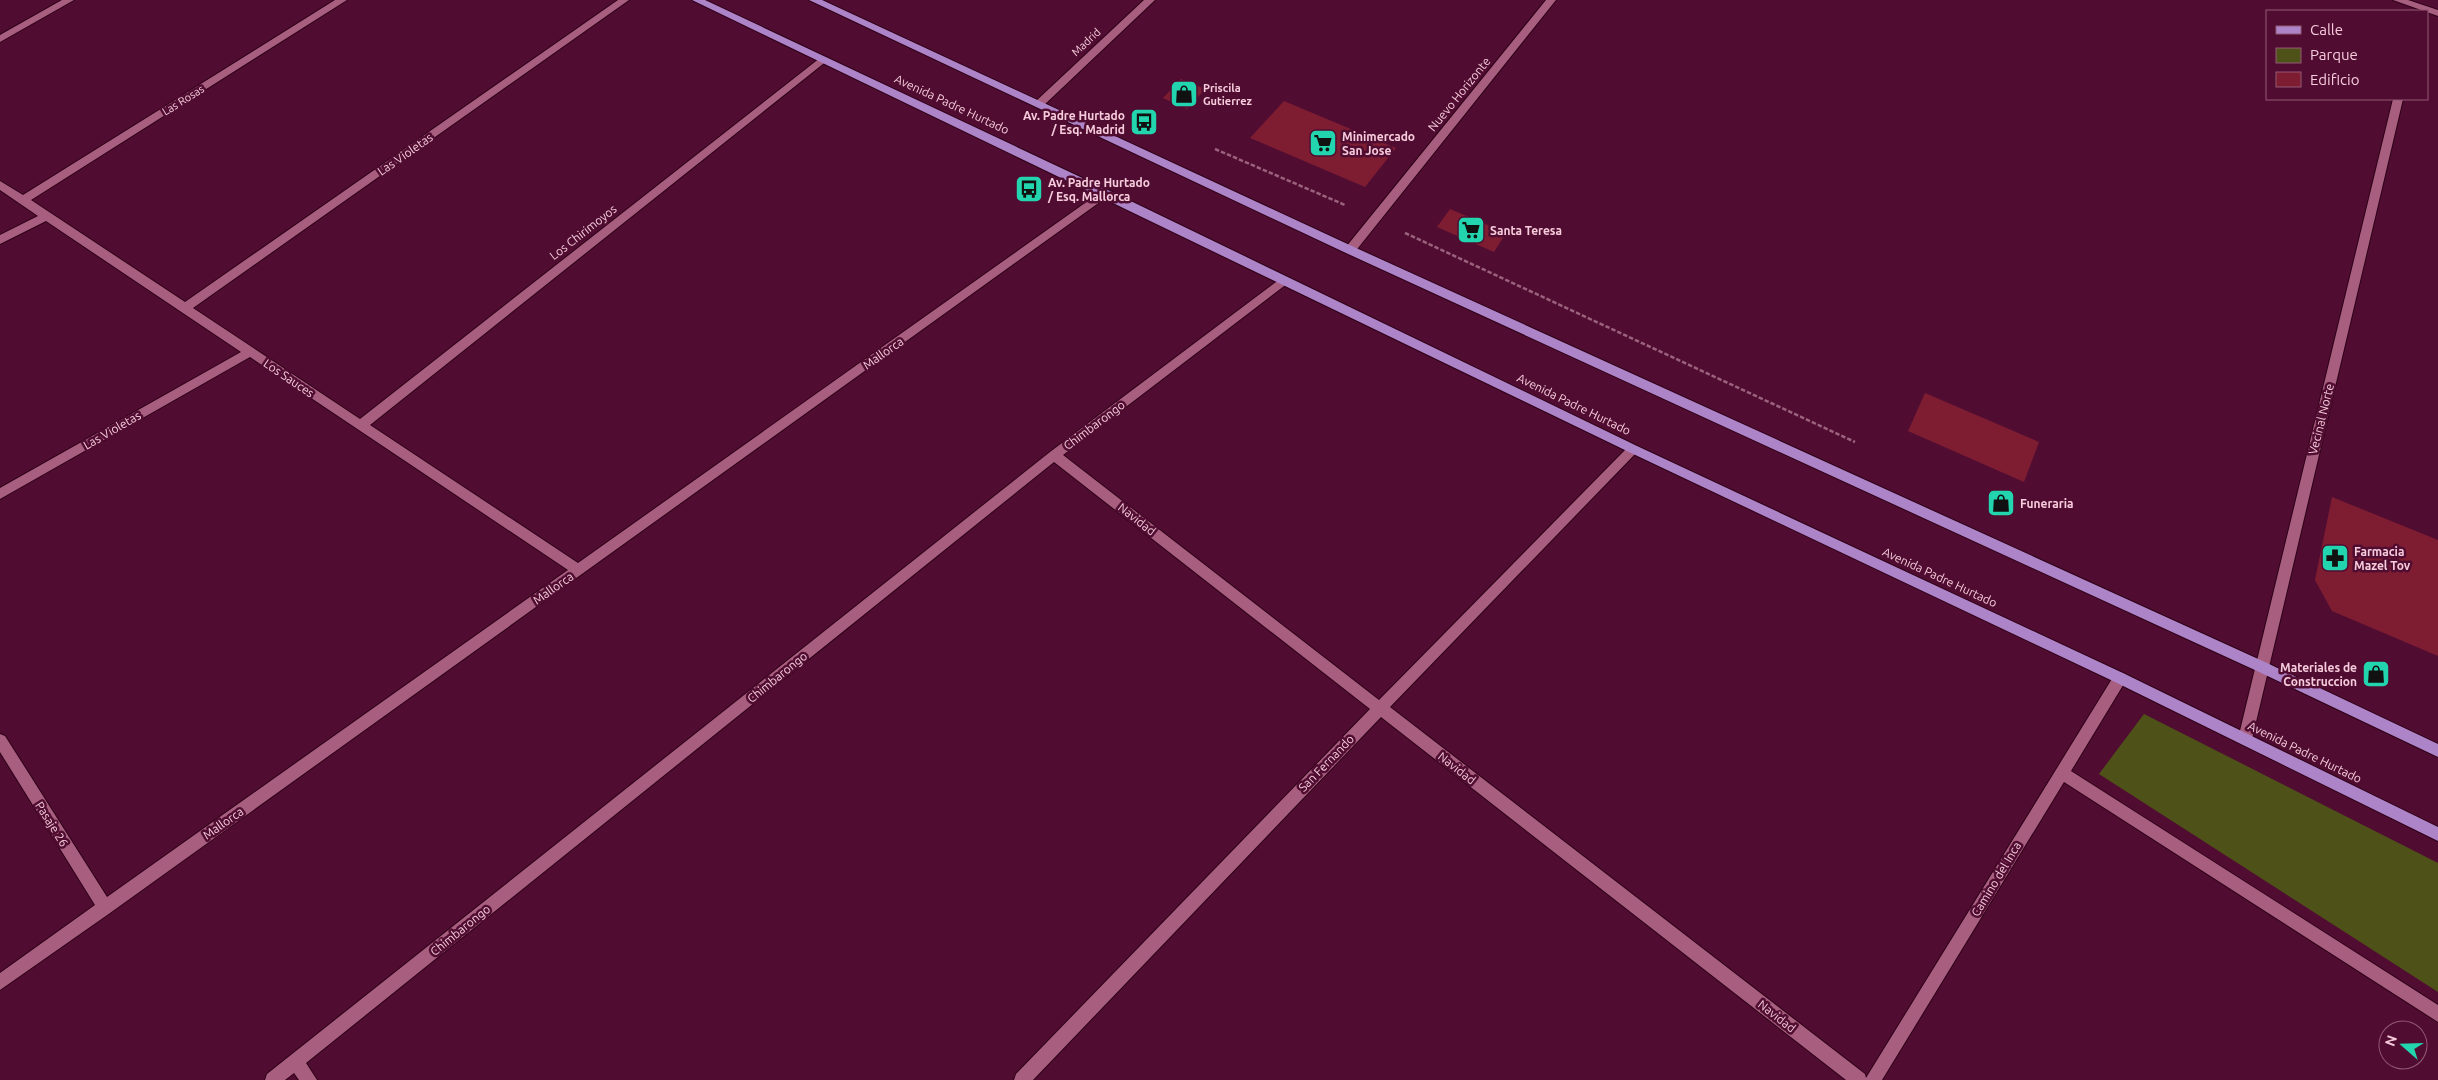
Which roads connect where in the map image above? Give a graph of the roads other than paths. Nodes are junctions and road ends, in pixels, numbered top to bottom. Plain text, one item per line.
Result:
1 (69, 0) edge
2 (342, 0) edge
3 (624, 0) edge
4 (697, 0) edge
5 (814, 0) edge
6 (1150, 0) edge
7 (1551, 0) edge
8 (2398, 0) edge
9 (2420, 6) edge
10 (2438, 13) edge
11 (0, 39) edge
12 (823, 60) junction
13 (2398, 100) edge
14 (1039, 104) junction
15 (0, 185) edge
16 (1106, 194) junction
17 (23, 200) junction
18 (46, 216) junction
19 (0, 240) edge
20 (1350, 250) junction
21 (1284, 280) junction
22 (185, 308) junction
23 (250, 352) junction
24 (360, 426) junction
25 (1633, 449) junction
26 (1054, 455) junction
27 (0, 494) edge
28 (578, 570) junction
29 (2262, 667) junction
30 (2120, 678) junction
31 (1380, 708) junction
32 (2245, 739) junction
33 (0, 740) edge
34 (2438, 751) edge
35 (2062, 772) junction
36 (2438, 834) edge
37 (104, 908) junction
38 (0, 982) edge
39 (2438, 1014) edge
40 (296, 1062) junction
41 (273, 1080) edge
42 (309, 1080) edge
43 (1022, 1080) edge
44 (1859, 1080) edge
45 (1873, 1080) edge

1 - 11 street
2 - 17 street, Las Rosas
3 - 22 street, Las Violetas
4 - 12 main road, Avenida Padre Hurtado
5 - 14 main road
6 - 14 street, Madrid
7 - 20 street, Nuevo Horizonte
8 - 9 street
9 - 10 street
12 - 16 main road, Avenida Padre Hurtado
12 - 24 street, Los Chirimoyos
13 - 29 street, Vecinal Norte
14 - 20 main road
15 - 17 street, Los Sauces
16 - 21 main road, Avenida Padre Hurtado
16 - 28 street, Mallorca
17 - 18 street, Los Sauces
18 - 19 street
18 - 22 street, Los Sauces
20 - 29 main road
21 - 25 main road, Avenida Padre Hurtado
21 - 26 street, Chimbarongo
22 - 23 street, Los Sauces
23 - 24 street, Los Sauces
23 - 27 street, Las Violetas
24 - 28 street, Los Sauces
25 - 30 main road, Avenida Padre Hurtado
25 - 31 street, San Fernando
26 - 31 street, Navidad
26 - 40 street, Chimbarongo
28 - 37 street, Mallorca
29 - 32 street, Vecinal Norte
29 - 34 main road
30 - 32 main road, Avenida Padre Hurtado
30 - 35 street, Camino del Inca
31 - 43 street, San Fernando
31 - 44 street, Navidad
32 - 36 main road, Avenida Padre Hurtado
33 - 37 street, Pasaje 26
35 - 39 street
35 - 45 street, Camino del Inca
37 - 38 street, Mallorca
40 - 41 street, Chimbarongo
40 - 42 street

